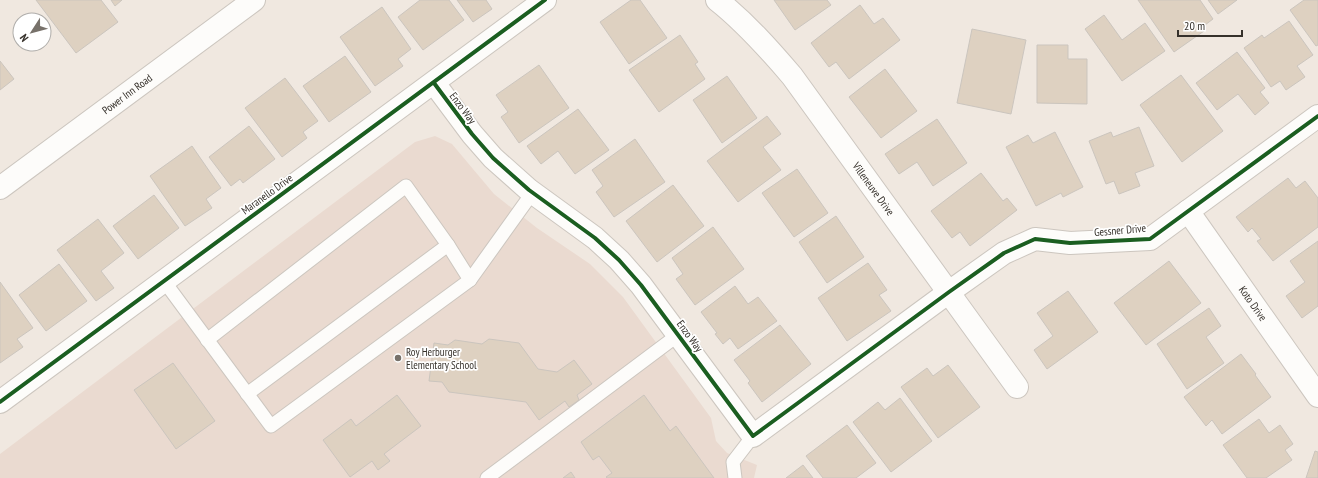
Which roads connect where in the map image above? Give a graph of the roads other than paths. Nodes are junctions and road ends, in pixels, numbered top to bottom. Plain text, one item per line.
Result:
1 (254, 0) edge
2 (545, 0) edge
3 (717, 0) edge
4 (434, 83) junction
5 (1318, 116) edge
6 (0, 188) edge
7 (533, 192) junction
8 (1188, 211) junction
9 (448, 245) junction
10 (470, 280) junction
11 (164, 281) junction
12 (949, 292) junction
13 (678, 335) junction
14 (207, 340) junction
15 (1017, 387) dead end
16 (247, 394) junction
17 (1318, 396) edge
18 (0, 402) edge
19 (753, 436) junction
20 (487, 478) edge
21 (735, 478) edge

1 - 6 street, Power Inn Road
2 - 4 street, Maranello Drive
3 - 12 street, Villeneuve Drive
4 - 7 street, Enzo Way
4 - 11 street, Maranello Drive
5 - 8 street, Gessner Drive
7 - 10 lane
7 - 13 street, Enzo Way
8 - 12 street, Gessner Drive
8 - 17 street, Koto Drive
9 - 10 lane
9 - 14 lane
9 - 16 lane
10 - 16 lane
11 - 14 lane
11 - 18 street, Maranello Drive
12 - 15 street, Villeneuve Drive
12 - 19 street
13 - 19 street, Enzo Way
13 - 20 lane
14 - 16 lane
19 - 21 lane

